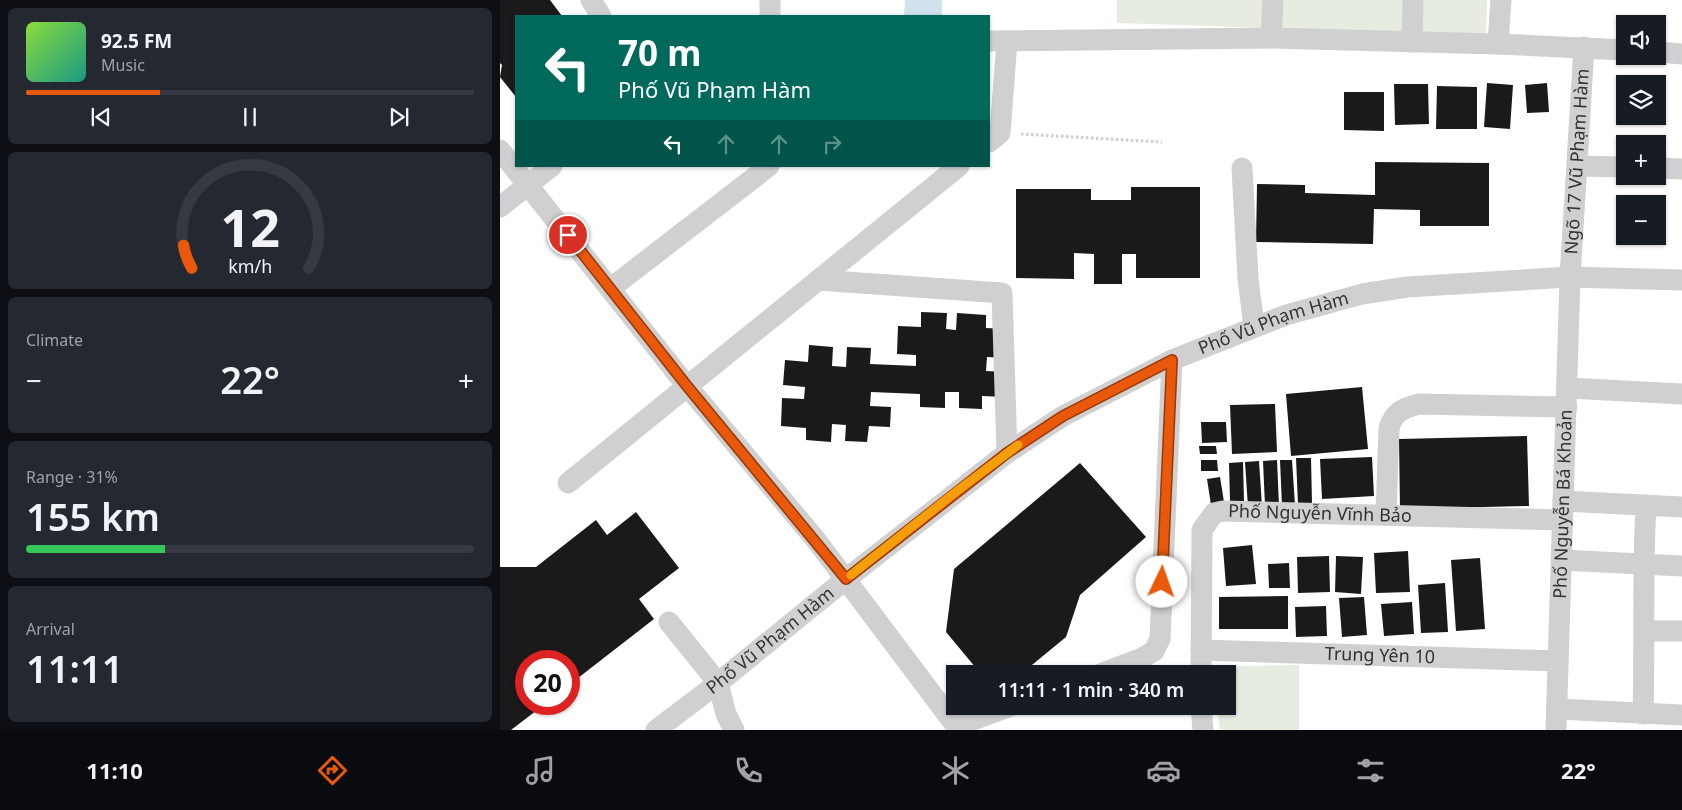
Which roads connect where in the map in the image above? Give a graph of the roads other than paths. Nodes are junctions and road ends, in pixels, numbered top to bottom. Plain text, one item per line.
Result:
1 (591, 0) edge
2 (770, 0) edge
3 (1273, 0) edge
4 (1413, 0) edge
5 (1501, 0) edge
6 (600, 15) edge
7 (770, 15) edge
8 (1271, 38) junction
9 (998, 41) edge
10 (1412, 42) junction
11 (1498, 44) junction
12 (1584, 47) junction
13 (1616, 49) edge
14 (1666, 53) edge
15 (1682, 54) edge
16 (994, 138) edge
17 (500, 150) edge
18 (1578, 166) junction
19 (551, 167) edge
20 (768, 167) edge
21 (958, 167) edge
22 (1242, 168) dead end
23 (1616, 168) edge
24 (1666, 168) edge
25 (1682, 169) edge
26 (529, 186) junction
27 (500, 207) edge
28 (1570, 277) junction
29 (818, 280) junction
30 (1682, 280) edge
31 (612, 288) junction
32 (1254, 326) junction
33 (1172, 360) junction
34 (687, 386) junction
35 (1682, 394) edge
36 (1568, 398) junction
37 (1007, 453) junction
38 (568, 483) dead end
39 (1646, 505) junction
40 (1682, 507) edge
41 (1563, 511) junction
42 (1386, 515) junction
43 (1561, 560) junction
44 (1642, 564) junction
45 (1682, 566) edge
46 (846, 579) junction
47 (669, 622) dead end
48 (1645, 630) junction
49 (1682, 631) edge
50 (1201, 650) junction
51 (1558, 661) junction
52 (1124, 665) edge
53 (1201, 665) edge
54 (718, 683) junction
55 (1557, 708) junction
56 (1643, 714) junction
57 (989, 715) edge
58 (1202, 715) edge
59 (1678, 720) edge
60 (958, 728) edge
61 (656, 730) edge
62 (734, 730) edge
63 (1203, 730) edge
64 (1556, 730) edge

1 - 6 street
2 - 7 street
3 - 8 street
4 - 10 street
5 - 11 street
8 - 9 street
8 - 10 street
9 - 16 street
10 - 11 street
11 - 12 street
12 - 13 street
12 - 18 street, Ngõ 17 Vũ Phạm Hàm
14 - 15 street
17 - 26 street
18 - 23 street
18 - 28 street, Ngõ 17 Vũ Phạm Hàm
19 - 26 street
20 - 31 street
21 - 29 street
22 - 32 street
24 - 25 street
26 - 27 street
26 - 31 street
28 - 30 street, Phố Vũ Phạm Hàm
28 - 32 street, Phố Vũ Phạm Hàm
28 - 36 street, Phố Nguyễn Bá Khoản
29 - 34 street
29 - 37 street
31 - 34 street
32 - 33 street, Phố Vũ Phạm Hàm
33 - 37 street, Phố Vũ Phạm Hàm
33 - 52 street
34 - 38 street
34 - 46 street
35 - 36 street
36 - 41 street, Phố Nguyễn Bá Khoản
36 - 42 street
37 - 46 street, Phố Vũ Phạm Hàm
39 - 40 street, Phố Nguyễn Vĩnh Bảo
39 - 41 street, Phố Nguyễn Vĩnh Bảo
39 - 44 street
41 - 42 street, Phố Nguyễn Vĩnh Bảo
41 - 43 street, Phố Nguyễn Bá Khoản
42 - 50 street, Phố Nguyễn Vĩnh Bảo
43 - 44 street
43 - 51 street, Phố Nguyễn Bá Khoản
44 - 45 street
44 - 48 street
46 - 54 street, Phố Vũ Phạm Hàm
46 - 60 street
47 - 54 street
48 - 49 street
48 - 56 street
50 - 51 street, Trung Yên 10
50 - 53 street, Phố Nguyễn Vĩnh Bảo
51 - 55 street, Phố Nguyễn Bá Khoản
54 - 61 street, Phố Vũ Phạm Hàm
54 - 62 street
55 - 56 street
55 - 64 street, Phố Nguyễn Bá Khoản
56 - 59 street
57 - 60 street
58 - 63 street

